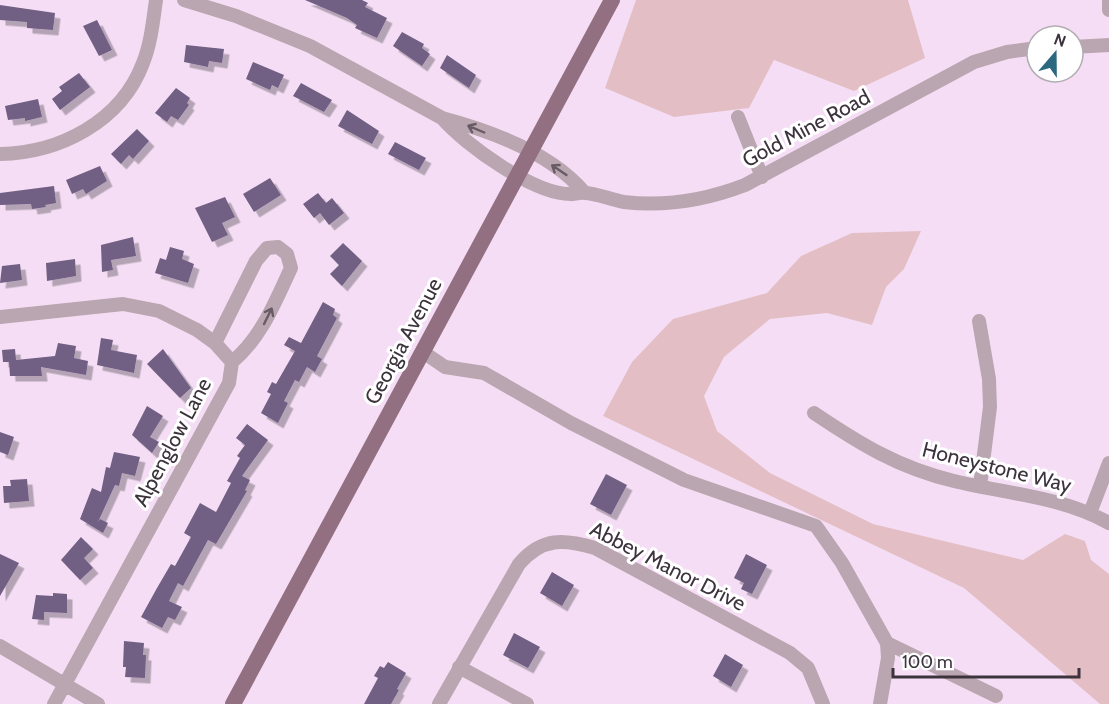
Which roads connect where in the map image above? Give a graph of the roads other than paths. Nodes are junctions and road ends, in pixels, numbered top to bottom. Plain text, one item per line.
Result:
1 (156, 0) edge
2 (184, 0) edge
3 (612, 0) edge
4 (1109, 0) edge
5 (1109, 10) edge
6 (1109, 45) edge
7 (1085, 46) edge
8 (1025, 50) edge
9 (738, 117) dead end
10 (442, 118) junction
11 (530, 151) junction
12 (0, 154) edge
13 (516, 176) junction
14 (762, 177) junction
15 (584, 192) junction
16 (0, 317) edge
17 (979, 321) dead end
18 (215, 343) junction
19 (423, 352) junction
20 (232, 362) junction
21 (814, 413) dead end
22 (1109, 463) edge
23 (980, 486) junction
24 (1090, 513) junction
25 (1109, 523) edge
26 (887, 643) junction
27 (0, 646) edge
28 (459, 668) junction
29 (65, 684) junction
30 (996, 696) dead end
31 (54, 704) edge
32 (98, 704) edge
33 (233, 704) edge
34 (439, 704) edge
35 (527, 704) edge
36 (823, 704) edge
37 (880, 704) edge

1 - 12 street
2 - 10 street, Gold Mine Road
3 - 11 main road, Georgia Avenue
4 - 5 street
6 - 7 street
8 - 14 street, Gold Mine Road
9 - 14 street
11 -> 10 street, Gold Mine Road
10 - 13 street, Gold Mine Road
11 - 13 main road, Georgia Avenue
15 -> 11 street, Gold Mine Road
13 - 15 street, Gold Mine Road
13 - 19 main road, Georgia Avenue
14 - 15 street, Gold Mine Road
16 - 18 street
17 - 23 street
18 - 20 street
20 -> 18 street, Alpenglow Lane
19 - 26 street
19 - 33 main road, Georgia Avenue
20 - 29 street, Alpenglow Lane
21 - 23 street, Honeystone Way
22 - 24 street
23 - 24 street, Honeystone Way
24 - 25 street, Honeystone Way
26 - 30 street
26 - 37 street
27 - 29 street
28 - 34 street, Abbey Manor Drive
28 - 35 street
28 - 36 street, Abbey Manor Drive
29 - 31 street, Alpenglow Lane
29 - 32 street

